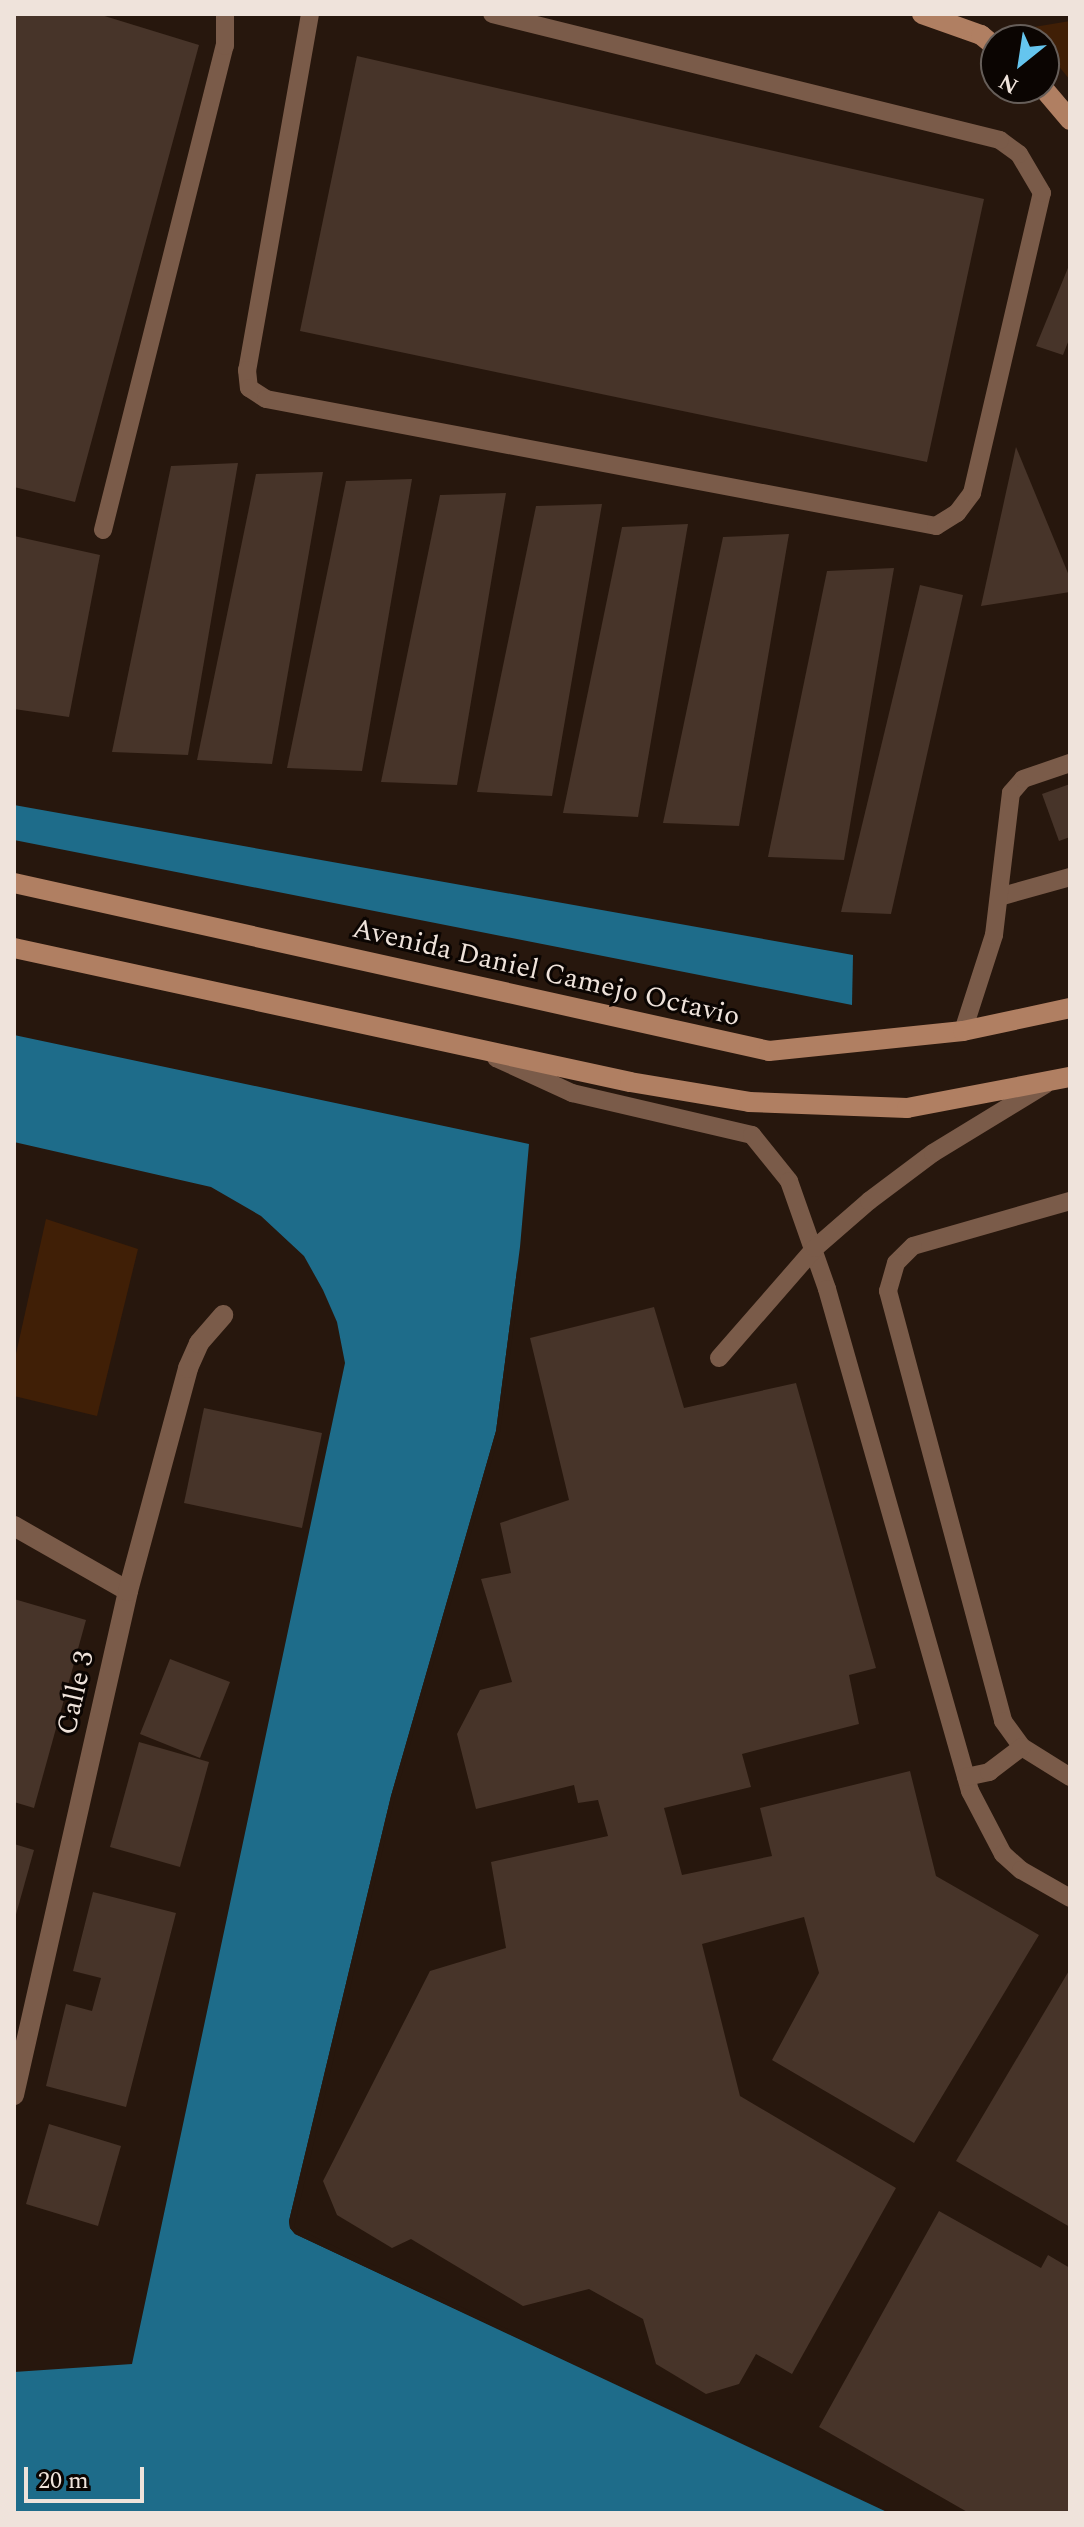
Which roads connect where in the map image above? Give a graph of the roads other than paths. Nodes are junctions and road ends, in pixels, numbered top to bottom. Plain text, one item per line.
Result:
1 (225, 14) edge
2 (310, 14) edge
3 (492, 14) edge
4 (922, 14) edge
5 (980, 35) edge
6 (1056, 104) edge
7 (1070, 120) edge
8 (103, 530) dead end
9 (1070, 763) edge
10 (1070, 877) edge
11 (14, 883) edge
12 (999, 897) junction
13 (14, 948) edge
14 (1070, 1008) edge
15 (963, 1031) junction
16 (472, 1047) junction
17 (1070, 1077) edge
18 (1049, 1082) junction
19 (1070, 1201) edge
20 (815, 1248) junction
21 (223, 1315) dead end
22 (719, 1358) dead end
23 (14, 1526) edge
24 (128, 1591) junction
25 (1022, 1747) junction
26 (966, 1777) junction
27 (1070, 1777) edge
28 (1070, 1898) edge
29 (14, 2095) edge

1 - 8 lane
2 - 3 lane
4 - 5 main road
6 - 7 main road
9 - 12 lane
10 - 12 lane
11 - 15 main road, Avenida Daniel Camejo Octavio
12 - 15 lane
13 - 16 main road
14 - 15 main road, Avenida Daniel Camejo Octavio
16 - 18 main road
16 - 20 lane
17 - 18 main road
18 - 20 lane
19 - 25 lane
20 - 22 lane
20 - 26 lane
21 - 24 street, Calle 3
23 - 24 street
24 - 29 street, Calle 3
25 - 26 lane
25 - 27 lane
26 - 28 lane

